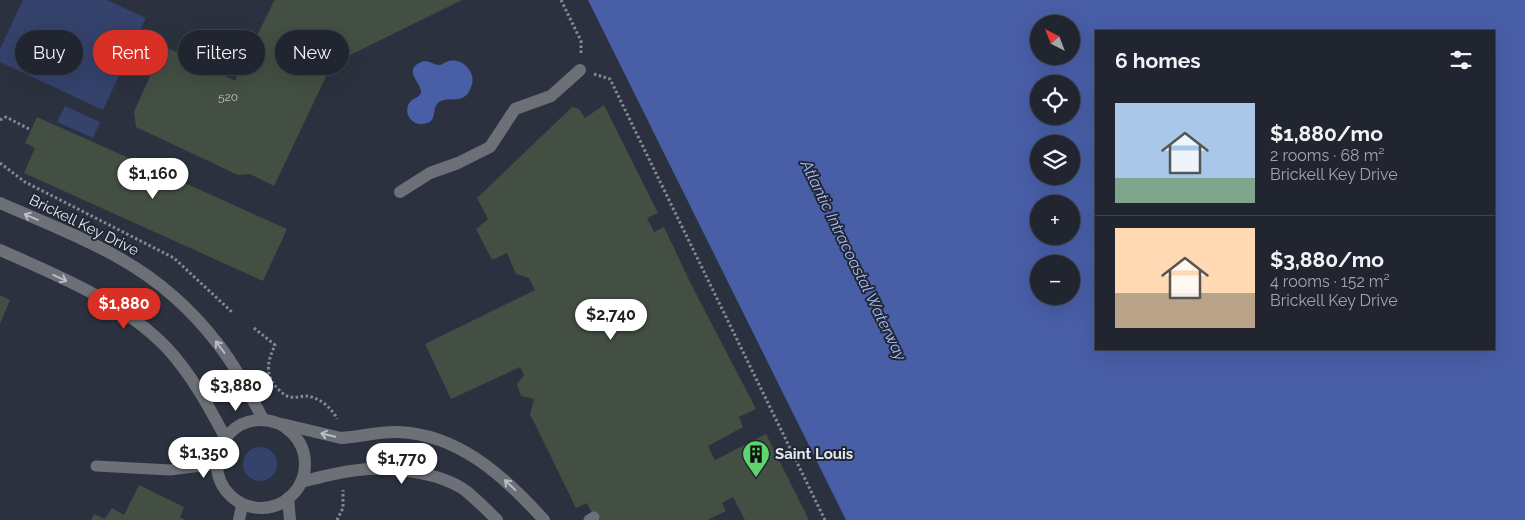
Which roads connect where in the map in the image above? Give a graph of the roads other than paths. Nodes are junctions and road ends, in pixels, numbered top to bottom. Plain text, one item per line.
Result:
1 (580, 70) road end
2 (400, 192) dead end
3 (0, 204) edge
4 (0, 250) edge
5 (263, 419) junction
6 (282, 424) junction
7 (224, 437) junction
8 (217, 464) junction
9 (96, 466) dead end
10 (301, 482) junction
11 (288, 498) junction
12 (242, 505) junction
13 (239, 520) edge
14 (290, 520) edge
15 (497, 520) edge
16 (544, 520) edge

1 - 2 street
5 -> 3 street, Brickell Key Drive
4 -> 7 street
5 - 6 street
5 - 7 street
6 - 10 street
16 -> 6 street
7 - 8 street
8 - 9 lane
8 - 12 street
10 - 11 street
10 - 15 street
11 - 12 street
11 - 14 street
12 - 13 street

